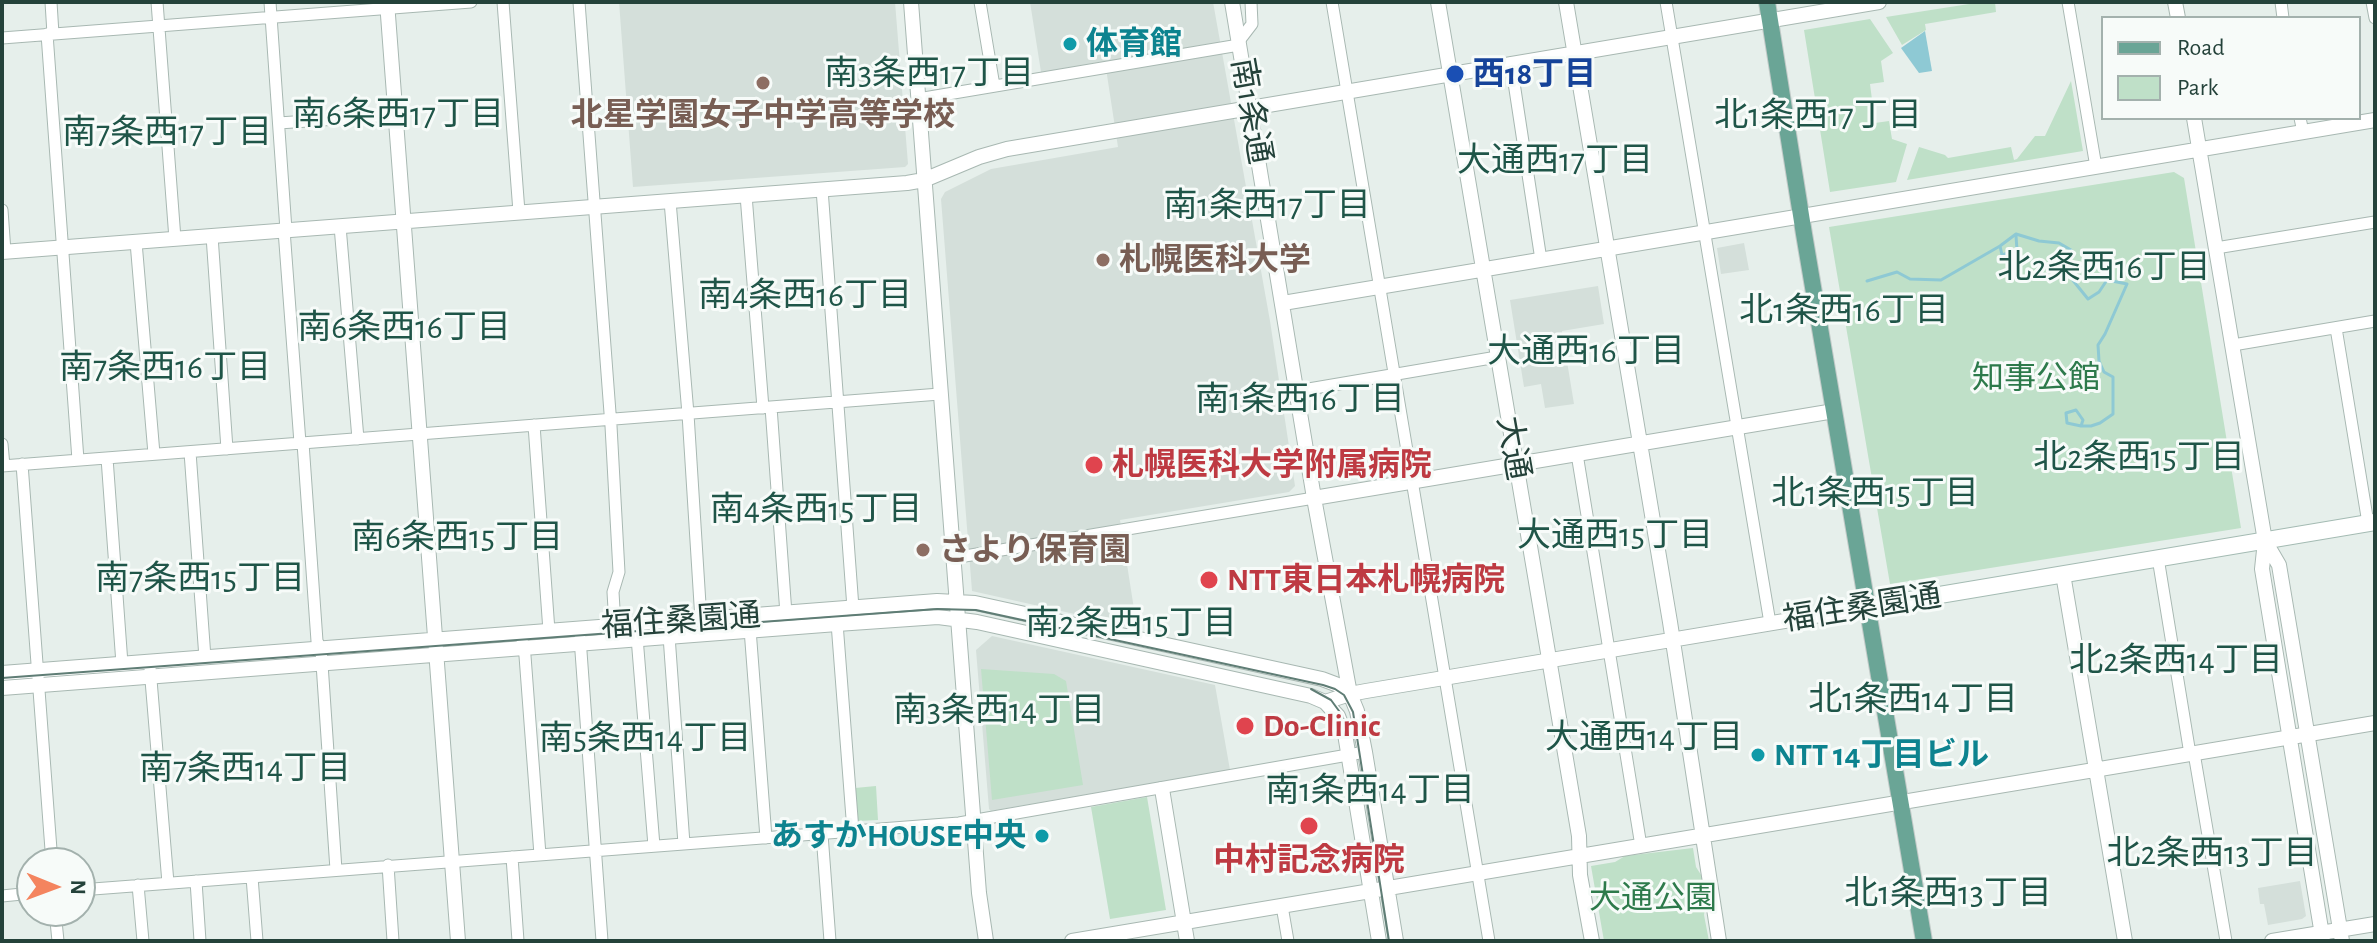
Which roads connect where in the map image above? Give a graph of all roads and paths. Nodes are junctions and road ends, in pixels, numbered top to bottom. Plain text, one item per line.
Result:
1 (51, 2) edge
2 (157, 2) edge
3 (270, 2) edge
4 (471, 2) edge
5 (503, 2) edge
6 (579, 2) edge
7 (911, 2) edge
8 (980, 2) edge
9 (1232, 2) edge
10 (1251, 2) edge
11 (1332, 2) edge
12 (1438, 2) edge
13 (1566, 2) edge
14 (1666, 2) edge
15 (1767, 2) edge
16 (2068, 2) edge
17 (2372, 2) edge
18 (1871, 3) edge
19 (387, 5) edge
20 (271, 17) junction
21 (2375, 18) edge
22 (1770, 20) junction
23 (159, 26) junction
24 (50, 34) junction
25 (1672, 36) junction
26 (2, 38) edge
27 (1239, 43) junction
28 (1575, 53) junction
29 (1511, 63) junction
30 (1450, 74) junction
31 (994, 86) junction
32 (1347, 91) junction
33 (918, 99) junction
34 (1250, 108) junction
35 (395, 115) junction
36 (2194, 120) edge
37 (2375, 120) edge
38 (279, 123) junction
39 (2302, 125) edge
40 (2200, 149) junction
41 (2096, 167) junction
42 (924, 180) junction
43 (822, 189) junction
44 (746, 195) junction
45 (670, 201) junction
46 (596, 206) junction
47 (2, 210) edge
48 (519, 212) junction
49 (1801, 216) junction
50 (404, 221) junction
51 (2375, 222) edge
52 (340, 226) junction
53 (285, 230) junction
54 (1705, 232) junction
55 (212, 236) junction
56 (175, 239) junction
57 (136, 242) junction
58 (62, 247) junction
59 (1607, 248) junction
60 (2216, 248) junction
61 (4, 252) edge
62 (1541, 260) junction
63 (1483, 269) junction
64 (1380, 287) junction
65 (1283, 303) junction
66 (2375, 321) edge
67 (2336, 328) junction
68 (2233, 345) junction
69 (1497, 357) junction
70 (1395, 375) junction
71 (1297, 391) junction
72 (940, 394) junction
73 (838, 402) junction
74 (767, 408) junction
75 (1834, 411) junction
76 (688, 414) junction
77 (611, 420) junction
78 (534, 425) junction
79 (1738, 427) junction
80 (420, 434) junction
81 (358, 439) junction
82 (301, 443) junction
83 (2, 444) edge
84 (1640, 444) junction
85 (227, 449) junction
86 (190, 452) junction
87 (154, 454) junction
88 (1577, 454) junction
89 (107, 458) junction
90 (78, 460) junction
91 (22, 464) junction
92 (1516, 465) junction
93 (3, 466) edge
94 (1413, 482) junction
95 (1314, 498) junction
96 (2372, 522) edge
97 (2265, 541) junction
98 (953, 558) junction
99 (2158, 558) junction
100 (2063, 574) junction
101 (956, 602) junction
102 (1868, 607) junction
103 (853, 608) junction
104 (786, 614) junction
105 (836, 617) junction
106 (701, 620) junction
107 (958, 620) junction
108 (1770, 623) junction
109 (750, 624) junction
110 (615, 626) junction
111 (668, 630) junction
112 (549, 631) junction
113 (637, 632) junction
114 (580, 636) junction
115 (435, 639) junction
116 (1673, 639) junction
117 (522, 641) junction
118 (1608, 650) junction
119 (437, 655) junction
120 (321, 656) junction
121 (205, 658) junction
122 (1549, 660) junction
123 (122, 664) junction
124 (150, 669) junction
125 (2, 673) edge
126 (1445, 677) junction
127 (38, 678) junction
128 (2, 688) edge
129 (1350, 694) junction
130 (1325, 702) junction
131 (1338, 716) junction
132 (2375, 723) edge
133 (2307, 734) junction
134 (2288, 737) junction
135 (1365, 752) junction
136 (2192, 753) junction
137 (1348, 755) junction
138 (2097, 769) junction
139 (1162, 789) junction
140 (1901, 802) junction
141 (973, 821) junction
142 (853, 831) junction
143 (822, 834) junction
144 (1704, 835) junction
145 (766, 838) junction
146 (684, 844) junction
147 (654, 846) junction
148 (1641, 846) junction
149 (51, 847) edge
150 (596, 851) junction
151 (540, 855) junction
152 (1580, 856) junction
153 (512, 857) junction
154 (452, 861) junction
155 (388, 865) junction
156 (336, 870) junction
157 (1478, 873) junction
158 (252, 877) junction
159 (196, 881) junction
160 (168, 883) junction
161 (138, 885) junction
162 (1387, 888) junction
163 (96, 889) edge
164 (1371, 891) junction
165 (1282, 906) junction
166 (1184, 922) junction
167 (2375, 924) edge
168 (2341, 935) edge
169 (2322, 937) edge
170 (1081, 940) edge
171 (143, 941) edge
172 (200, 941) edge
173 (257, 941) edge
174 (393, 941) edge
175 (458, 941) edge
176 (518, 941) edge
177 (602, 941) edge
178 (830, 941) edge
179 (986, 941) edge
180 (1187, 941) edge
181 (1288, 941) edge
182 (1379, 941) edge
183 (1396, 941) edge
184 (1489, 941) edge
185 (1592, 941) edge
186 (1719, 941) edge
187 (1924, 941) edge
188 (2125, 941) edge
189 (2226, 941) edge
190 (2272, 941) edge

1 - 24 street
2 - 23 street
3 - 20 street
4 - 19 street
5 - 48 street
6 - 46 street
7 - 33 street
8 - 31 street
9 - 27 street, 南1条通
10 - 27 street
11 - 32 street
12 - 30 street, 大通
13 - 28 street
14 - 25 street
15 - 22 main road
16 - 41 street
17 - 21 street
18 - 22 street
19 - 20 street
19 - 35 street
20 - 23 street
20 - 38 street
22 - 25 street
22 - 49 main road
23 - 24 street
23 - 56 street
24 - 26 street
24 - 58 street
25 - 28 street
25 - 54 street
27 - 31 street
27 - 34 street, 南1条通
28 - 29 street
28 - 59 street
29 - 30 street
29 - 62 street
30 - 32 street
30 - 63 street, 大通
31 - 33 street
32 - 34 street
32 - 64 street
33 - 42 street
34 - 42 street
34 - 65 street, 南1条通
35 - 38 street
35 - 50 street
36 - 40 street
37 - 39 street
38 - 53 street
39 - 40 street
40 - 41 street
40 - 60 street
41 - 49 street
42 - 43 street
42 - 72 street
43 - 44 street
43 - 73 street
44 - 45 street
44 - 74 street
45 - 46 street
45 - 76 street
46 - 48 street
46 - 77 street
47 - 61 street
48 - 50 street
49 - 54 street
49 - 75 main road
50 - 52 street
50 - 80 street
51 - 60 street
52 - 53 street
52 - 81 street
53 - 55 street
53 - 82 street
54 - 59 street
54 - 79 street
55 - 56 street
55 - 85 street
56 - 57 street
57 - 58 street
57 - 87 street
58 - 61 street
58 - 90 street
59 - 62 street
59 - 84 street
60 - 68 street
62 - 63 street
63 - 64 street
63 - 69 street, 大通
64 - 65 street
64 - 70 street
65 - 71 street, 南1条通
66 - 67 street
67 - 68 street
67 - 96 street
68 - 97 street
69 - 70 street
69 - 92 street, 大通
70 - 71 street
70 - 94 street
71 - 95 street, 南1条通
72 - 73 street
72 - 98 street
73 - 74 street
73 - 103 street
74 - 76 street
74 - 104 street
75 - 79 street
75 - 102 main road
76 - 77 street
76 - 106 street
77 - 78 street
77 - 110 street
78 - 80 street
78 - 112 street
79 - 84 street
79 - 108 street
80 - 81 street
80 - 115 street
81 - 82 street
82 - 85 street
82 - 120 street
83 - 93 street
84 - 88 street
84 - 116 street
85 - 86 street
86 - 87 street
86 - 121 street
87 - 89 street
88 - 92 street
88 - 118 street
89 - 90 street
89 - 123 street
90 - 91 street
91 - 93 street
91 - 127 street
92 - 94 street
92 - 122 street, 大通
94 - 95 street
94 - 126 street
95 - 98 street
95 - 129 street, 南1条通
96 - 97 main road, 福住桑園通
97 - 99 main road, 福住桑園通
97 - 133 street
97 - 134 street
98 - 101 street
99 - 100 main road, 福住桑園通
99 - 136 street
100 - 102 main road, 福住桑園通
100 - 138 street
101 - 103 street, 福住桑園通
101 - 107 street
101 - 129 street, 福住桑園通
102 - 108 street, 福住桑園通
102 - 140 main road
103 - 105 street, 福住桑園通
104 - 105 street, 福住桑園通
104 - 109 street, 福住桑園通
105 - 107 street, 福住桑園通
105 - 109 street, 福住桑園通
105 - 142 street
106 - 109 street, 福住桑園通
106 - 111 street, 福住桑園通
107 - 130 street, 福住桑園通
107 - 141 street
108 - 116 street, 福住桑園通
109 - 111 street, 福住桑園通
109 - 145 street
110 - 113 street, 福住桑園通
110 - 114 street, 福住桑園通
111 - 113 street, 福住桑園通
111 - 146 street
112 - 114 street, 福住桑園通
112 - 117 street, 福住桑園通
113 - 114 street, 福住桑園通
113 - 147 street
114 - 117 street, 福住桑園通
114 - 150 street
115 - 117 street, 福住桑園通
115 - 119 street
115 - 120 street, 福住桑園通
116 - 118 street, 福住桑園通
116 - 144 street
117 - 119 street, 福住桑園通
117 - 151 street
118 - 122 street, 福住桑園通
118 - 148 street
119 - 120 street, 福住桑園通
119 - 154 street
120 - 121 street, 福住桑園通
120 - 124 street, 福住桑園通
120 - 156 street
121 - 124 street, 福住桑園通
122 - 126 street, 福住桑園通
122 - 152 street, 大通
123 - 124 street, 福住桑園通
123 - 127 street, 福住桑園通
124 - 127 street, 福住桑園通
124 - 160 street
125 - 127 street, 福住桑園通
126 - 129 street, 福住桑園通
126 - 157 street
127 - 128 street, 福住桑園通
127 - 149 street
129 - 130 street, 福住桑園通
129 - 131 street
129 - 135 street, 南1条通
130 - 131 street
131 - 137 street
132 - 133 street
133 - 134 street
133 - 168 street
134 - 136 street
134 - 169 street
135 - 137 street
135 - 162 street, 南1条通
136 - 138 street
136 - 189 street
137 - 139 street
137 - 164 street
138 - 140 street
138 - 188 street
139 - 141 street
139 - 166 street
140 - 144 street
140 - 187 main road
141 - 142 street
141 - 179 street
142 - 143 street
143 - 145 street
143 - 178 street
144 - 148 street
144 - 186 street
145 - 146 street
146 - 147 street
147 - 150 street
148 - 152 street
150 - 151 street
150 - 177 street
151 - 153 street
152 - 157 street
152 - 185 street, 大通
153 - 154 street
153 - 176 street
154 - 155 street
154 - 175 street
155 - 156 street
155 - 174 street
156 - 158 street
157 - 162 street
157 - 184 street
158 - 159 street
158 - 173 street
159 - 160 street
159 - 172 street
160 - 161 street
161 - 163 street
161 - 171 street
162 - 164 street
162 - 183 street, 南1条通
164 - 165 street
164 - 182 street
165 - 166 street
165 - 181 street
166 - 170 street
166 - 180 street
167 - 168 street
168 - 169 street
169 - 190 street

